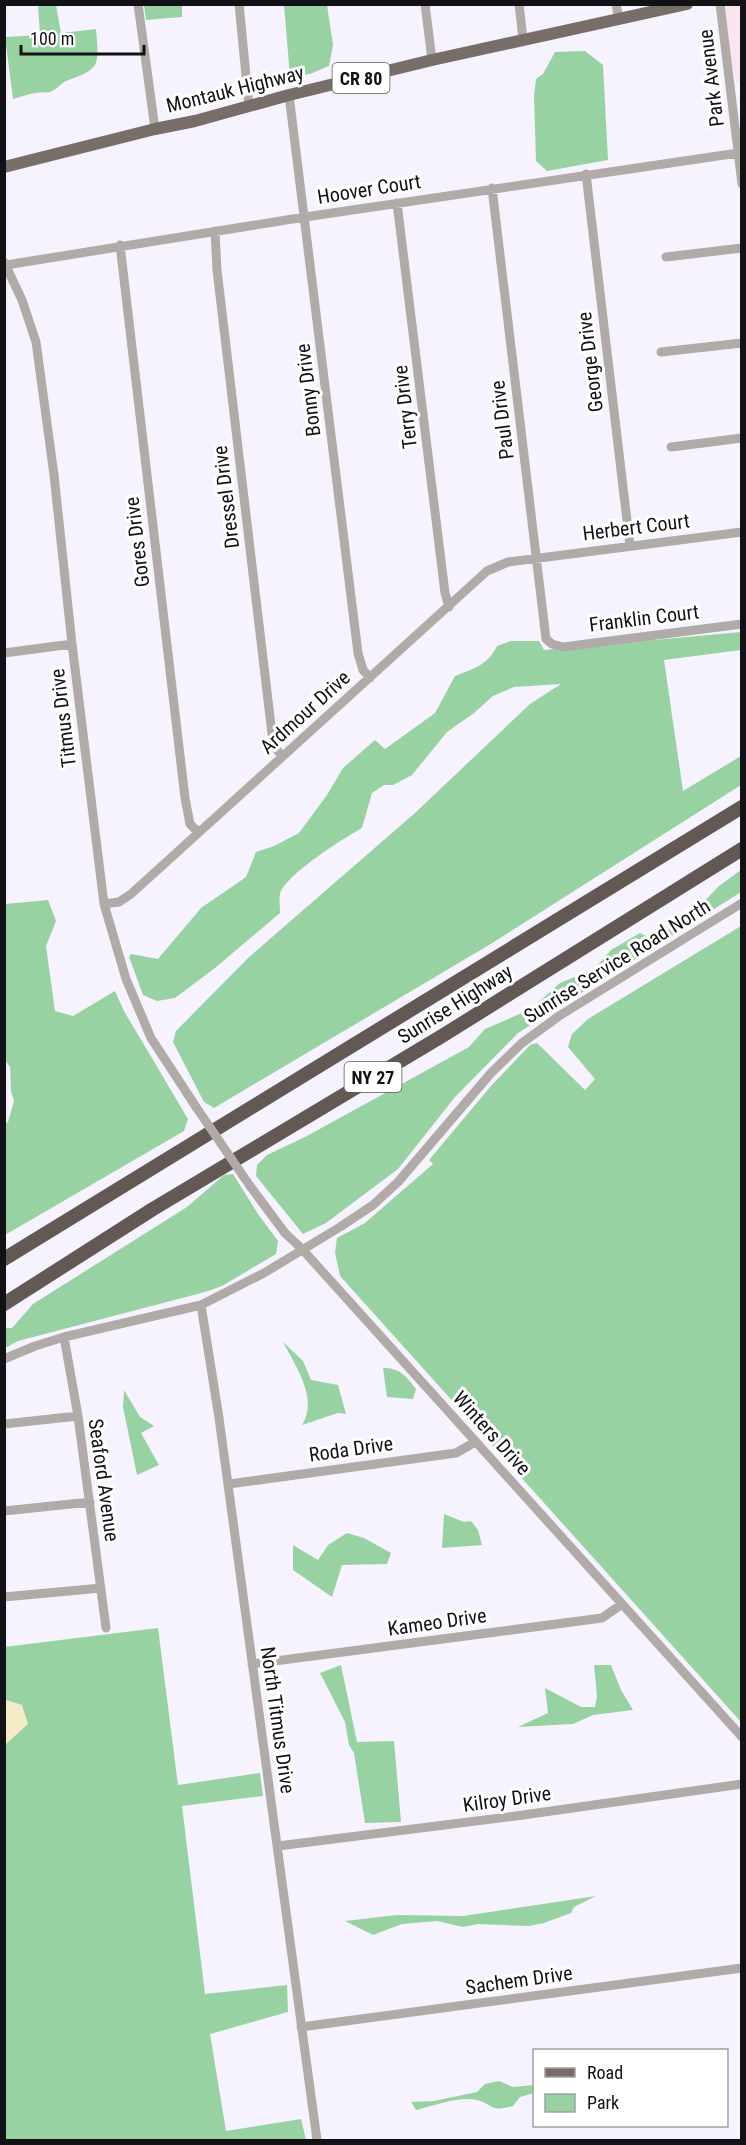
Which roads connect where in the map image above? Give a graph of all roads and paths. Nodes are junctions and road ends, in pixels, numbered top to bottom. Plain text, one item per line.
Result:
1 (138, 4) edge
2 (239, 4) edge
3 (425, 4) edge
4 (519, 4) edge
5 (616, 4) edge
6 (687, 4) edge
7 (720, 4) edge
8 (619, 19) junction
9 (523, 39) junction
10 (432, 60) junction
11 (289, 95) junction
12 (249, 106) junction
13 (155, 129) junction
14 (738, 153) junction
15 (4, 167) edge
16 (586, 174) junction
17 (741, 184) edge
18 (492, 189) junction
19 (398, 203) junction
20 (305, 217) junction
21 (215, 231) junction
22 (120, 245) junction
23 (741, 248) edge
24 (666, 257) dead end
25 (5, 263) edge
26 (741, 344) edge
27 (661, 352) dead end
28 (741, 438) edge
29 (671, 447) dead end
30 (741, 532) edge
31 (630, 546) junction
32 (536, 558) junction
33 (449, 607) junction
34 (741, 624) edge
35 (72, 644) junction
36 (552, 644) joint
37 (4, 653) edge
38 (370, 678) junction
39 (282, 757) junction
40 (741, 807) edge
41 (198, 832) junction
42 (741, 849) edge
43 (741, 903) edge
44 (104, 904) junction
45 (223, 1146) joint
46 (302, 1249) junction
47 (4, 1259) edge
48 (4, 1304) edge
49 (201, 1305) junction
50 (64, 1337) junction
51 (4, 1359) edge
52 (78, 1416) junction
53 (4, 1424) edge
54 (475, 1442) junction
55 (228, 1484) junction
56 (90, 1502) junction
57 (4, 1511) edge
58 (101, 1588) junction
59 (4, 1598) edge
60 (622, 1604) junction
61 (106, 1628) dead end
62 (252, 1664) junction
63 (741, 1737) edge
64 (741, 1784) edge
65 (278, 1846) junction
66 (741, 1968) edge
67 (301, 2027) junction
68 (317, 2140) edge

1 - 13 street
2 - 12 street
3 - 10 street
4 - 9 street
5 - 8 street
6 - 8 main road, Montauk Highway / CR 80
7 - 14 street, Park Avenue
8 - 9 main road, Montauk Highway / CR 80
9 - 10 main road, Montauk Highway / CR 80
10 - 11 main road, Montauk Highway / CR 80
11 - 12 main road, Montauk Highway / CR 80
11 - 20 street, Bonny Drive
12 - 13 main road, Montauk Highway / CR 80
13 - 15 main road, Montauk Highway / CR 80
14 - 16 street, Hoover Court
14 - 17 street, Park Avenue
16 - 18 street, Hoover Court
16 - 31 street, George Drive
18 - 19 street, Hoover Court
18 - 32 street, Paul Drive
19 - 20 street, Hoover Court
19 - 33 street, Terry Drive
20 - 21 street, Hoover Court
20 - 38 street, Bonny Drive
21 - 22 street, Hoover Court
21 - 39 street, Dressel Drive
22 - 25 street, Hoover Court
22 - 41 street, Gores Drive
23 - 24 street
25 - 35 street, Titmus Drive
26 - 27 street
28 - 29 street
30 - 31 street, Herbert Court
31 - 32 street, Herbert Court
32 - 33 street, Ardmour Drive
32 - 36 street, Paul Drive
33 - 38 street, Ardmour Drive
34 - 36 street, Franklin Court
35 - 37 street
35 - 44 street, Titmus Drive
38 - 39 street, Ardmour Drive
39 - 41 street, Ardmour Drive
40 - 47 highway, Sunrise Highway / NY 27
41 - 44 street, Ardmour Drive
42 - 48 highway, Sunrise Highway / NY 27
43 - 46 street, Sunrise Service Road North
44 - 45 street, Titmus Drive, bridge
45 - 46 street, Winters Drive, bridge
46 - 49 street, Sunrise Service Road North
46 - 54 street, Winters Drive
49 - 50 street, Sunrise Service Road North
49 - 55 street, North Titmus Drive
50 - 51 street, Sunrise Service Road North
50 - 52 street, Seaford Avenue
52 - 53 street
52 - 56 street, Seaford Avenue
54 - 55 street, Roda Drive
54 - 60 street, Winters Drive
55 - 62 street, North Titmus Drive
56 - 57 street
56 - 58 street, Seaford Avenue
58 - 59 street
58 - 61 street, Seaford Avenue
60 - 62 street, Kameo Drive
60 - 63 street, Winters Drive
62 - 65 street, North Titmus Drive
64 - 65 street, Kilroy Drive
65 - 67 street, North Titmus Drive
66 - 67 street, Sachem Drive
67 - 68 street, North Titmus Drive

